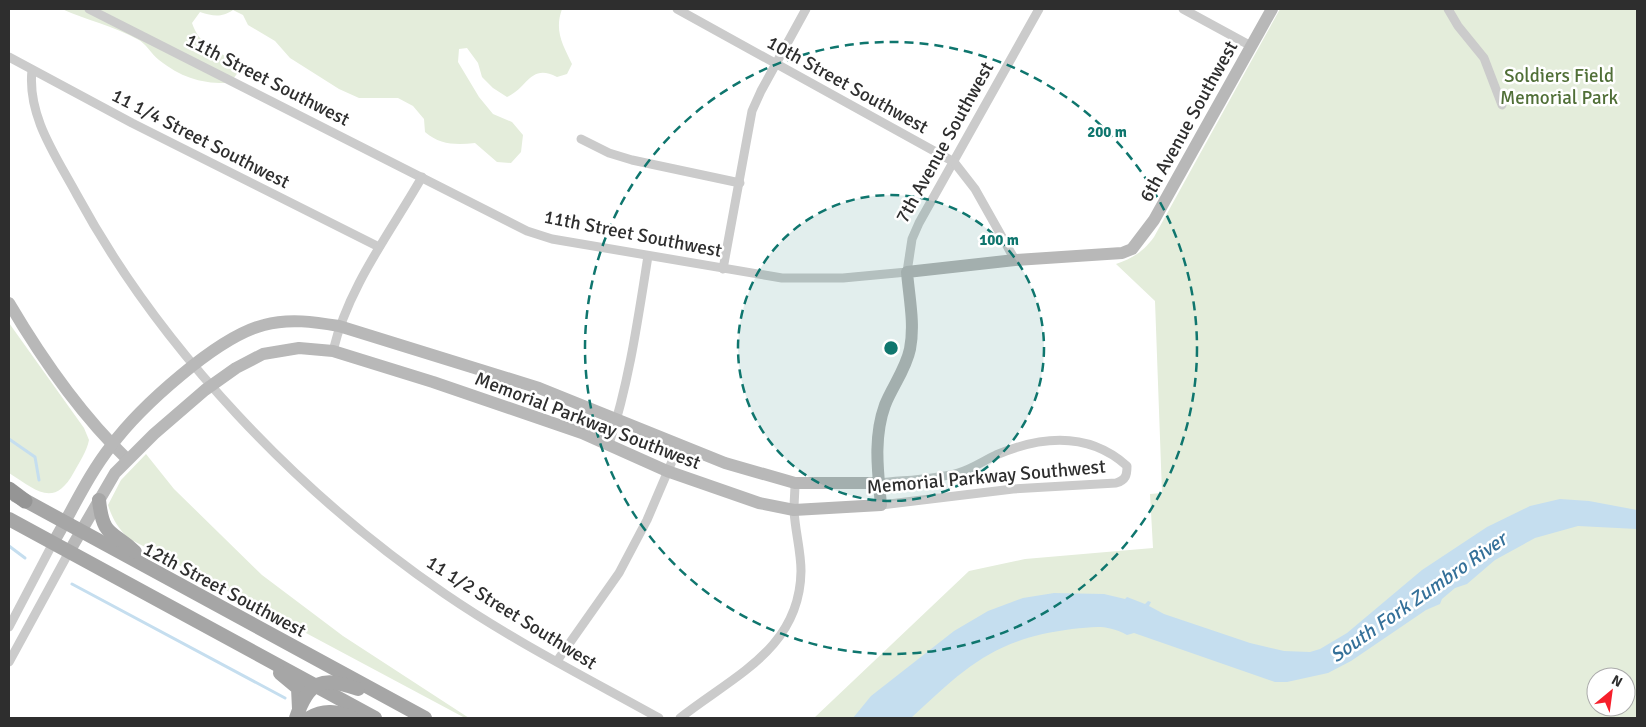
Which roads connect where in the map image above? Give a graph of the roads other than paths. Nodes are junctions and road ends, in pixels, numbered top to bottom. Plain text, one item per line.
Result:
1 (89, 9) edge
2 (677, 9) edge
3 (806, 9) edge
4 (1039, 9) edge
5 (1183, 9) edge
6 (1272, 9) edge
7 (1448, 9) edge
8 (1251, 46) junction
9 (9, 57) edge
10 (776, 63) junction
11 (32, 70) junction
12 (1502, 105) dead end
13 (581, 139) dead end
14 (954, 162) junction
15 (422, 177) junction
16 (740, 183) junction
17 (379, 247) junction
18 (1132, 249) joint
19 (648, 256) junction
20 (1015, 260) junction
21 (723, 269) junction
22 (907, 272) junction
23 (9, 303) edge
24 (339, 326) junction
25 (333, 351) junction
26 (195, 365) junction
27 (212, 384) junction
28 (618, 418) junction
29 (112, 444) junction
30 (609, 444) junction
31 (679, 445) junction
32 (127, 459) junction
33 (668, 471) junction
34 (796, 483) junction
35 (879, 483) junction
36 (9, 490) edge
37 (99, 500) junction
38 (25, 501) joint
39 (881, 505) junction
40 (794, 510) junction
41 (9, 519) edge
42 (65, 522) junction
43 (81, 531) junction
44 (53, 544) junction
45 (69, 552) junction
46 (143, 566) junction
47 (26, 592) junction
48 (9, 616) edge
49 (9, 627) edge
50 (260, 654) junction
51 (557, 661) junction
52 (9, 662) edge
53 (316, 685) junction
54 (403, 706) junction
55 (301, 715) edge
56 (352, 718) edge
57 (375, 718) edge
58 (424, 718) edge
59 (659, 718) edge
60 (680, 718) edge

1 - 15 street, 11th Street Southwest
2 - 10 street, 10th Street Southwest
3 - 10 street
4 - 14 street, 7th Avenue Southwest
5 - 8 street
6 - 8 street, 6th Avenue Southwest
7 - 12 street
8 - 18 street, 6th Avenue Southwest
9 - 11 street, 11 1/4 Street Southwest
10 - 14 street, 10th Street Southwest
10 - 16 street
11 - 17 street, 11 1/4 Street Southwest
11 - 26 street, 11 1/2 Street Southwest
13 - 16 street
14 - 20 street, 10th Street Southwest
14 - 22 street, 7th Avenue Southwest
15 - 17 street
15 - 19 street, 11th Street Southwest
16 - 21 street
17 - 24 street
18 - 20 street, 11th Street Southwest
19 - 21 street, 11th Street Southwest
19 - 28 street
20 - 22 street, 11th Street Southwest
21 - 22 street, 11th Street Southwest
22 - 35 street, 7th Avenue Southwest
23 - 29 street
24 - 25 street
24 - 26 street, Memorial Parkway Southwest
24 - 28 street, Memorial Parkway Southwest
25 - 27 street, Memorial Parkway Southwest
25 - 30 street, Memorial Parkway Southwest
26 - 27 street, 11 1/2 Street Southwest
26 - 29 street, Memorial Parkway Southwest
27 - 32 street, Memorial Parkway Southwest
27 - 51 street, 11 1/2 Street Southwest
28 - 30 street
28 - 31 street, Memorial Parkway Southwest
29 - 32 street
29 - 42 street, Memorial Parkway Southwest
30 - 33 street, Memorial Parkway Southwest
31 - 33 street
31 - 34 street, Memorial Parkway Southwest
32 - 37 street, Memorial Parkway Southwest
33 - 40 street, Memorial Parkway Southwest
33 - 51 street
34 - 35 street, Memorial Parkway Southwest
34 - 40 street
35 - 39 street, 7th Avenue Southwest
35 - 39 street, Memorial Parkway Southwest
36 - 38 highway
37 - 43 street, Memorial Parkway Southwest
37 - 46 main road
38 - 42 main road, 12th Street Southwest
39 - 40 street, Memorial Parkway Southwest
40 - 60 street
41 - 44 main road
42 - 43 main road, 12th Street Southwest
42 - 44 street, Memorial Parkway Southwest
43 - 45 street, Memorial Parkway Southwest
43 - 46 main road, 12th Street Southwest
44 - 45 main road
44 - 47 street, Memorial Parkway Southwest
45 - 50 main road
45 - 52 street, Memorial Parkway Southwest
46 - 54 main road, 12th Street Southwest
47 - 48 street
47 - 49 street, Memorial Parkway Southwest
50 - 53 main road
50 - 55 main road
51 - 59 street, 11 1/2 Street Southwest
53 - 54 main road
53 - 55 main road
53 - 57 main road
54 - 58 main road, 12th Street Southwest
55 - 56 main road

